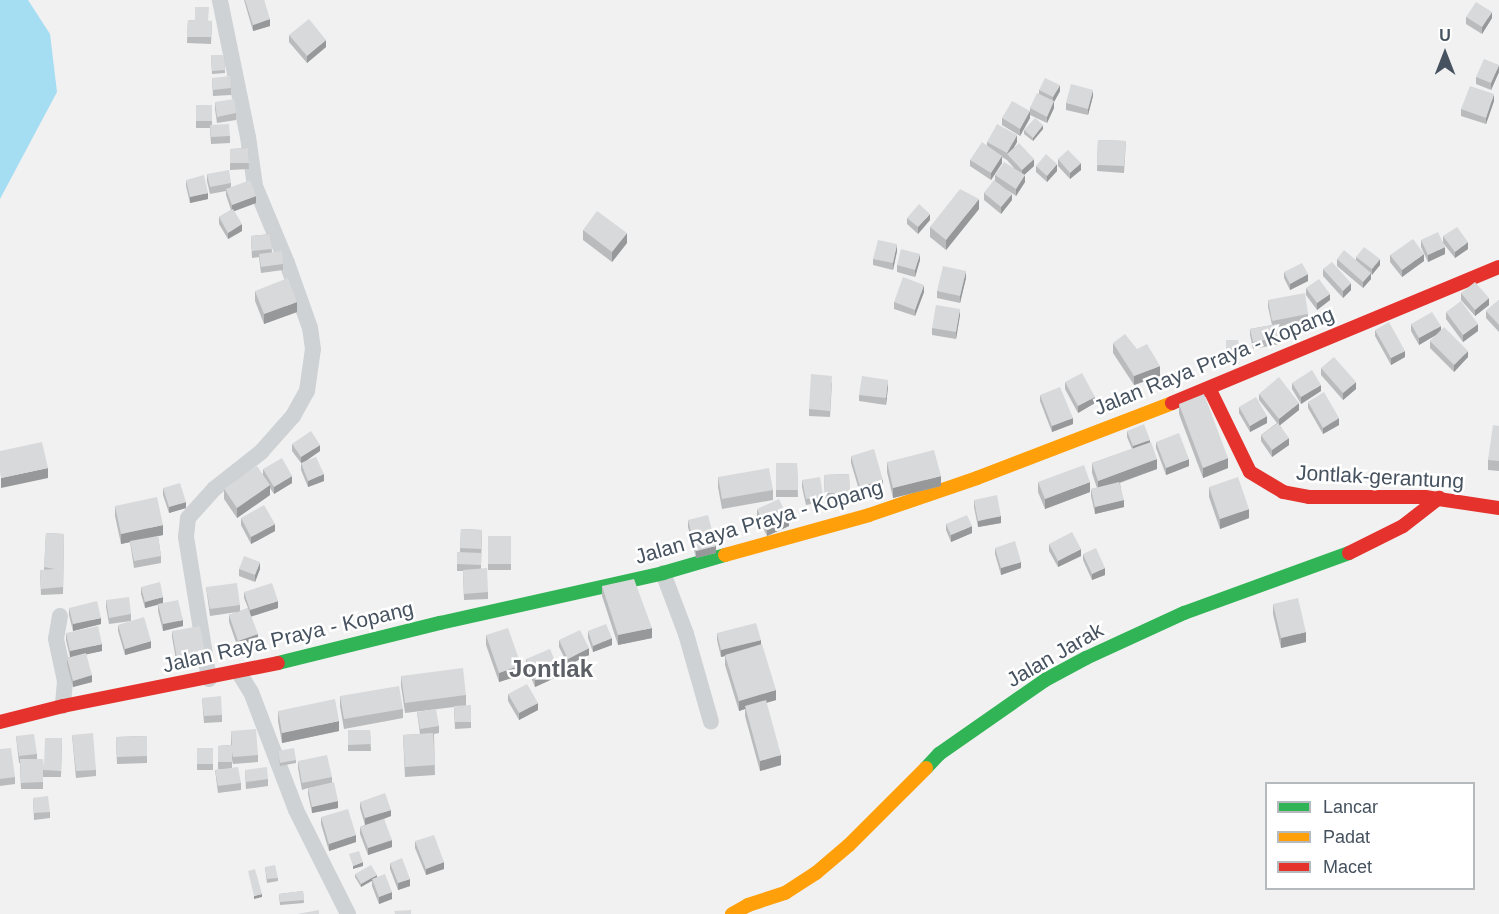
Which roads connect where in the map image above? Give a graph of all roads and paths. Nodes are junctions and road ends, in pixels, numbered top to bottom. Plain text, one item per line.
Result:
1 (220, 0) edge
2 (1499, 267) edge
3 (1209, 388) junction
4 (1439, 498) junction
5 (1499, 508) edge
6 (663, 573) junction
7 (60, 616) dead end
8 (239, 673) junction
9 (209, 679) junction
10 (63, 706) junction
11 (0, 722) edge
12 (711, 722) dead end
13 (348, 914) edge
14 (732, 914) edge

1 - 9 street
2 - 3 main road, Jalan Raya Praya - Kopang
3 - 4 main road, Jontlak-gerantung
3 - 6 main road, Jalan Raya Praya - Kopang
4 - 5 main road, Jontlak-gerantung
4 - 14 main road, Jalan Jarak
6 - 8 main road, Jalan Raya Praya - Kopang
6 - 12 street
7 - 10 street
8 - 9 main road, Jalan Raya Praya - Kopang
8 - 13 street
9 - 10 main road, Jalan Raya Praya - Kopang
10 - 11 main road, Jalan Raya Praya - Kopang

